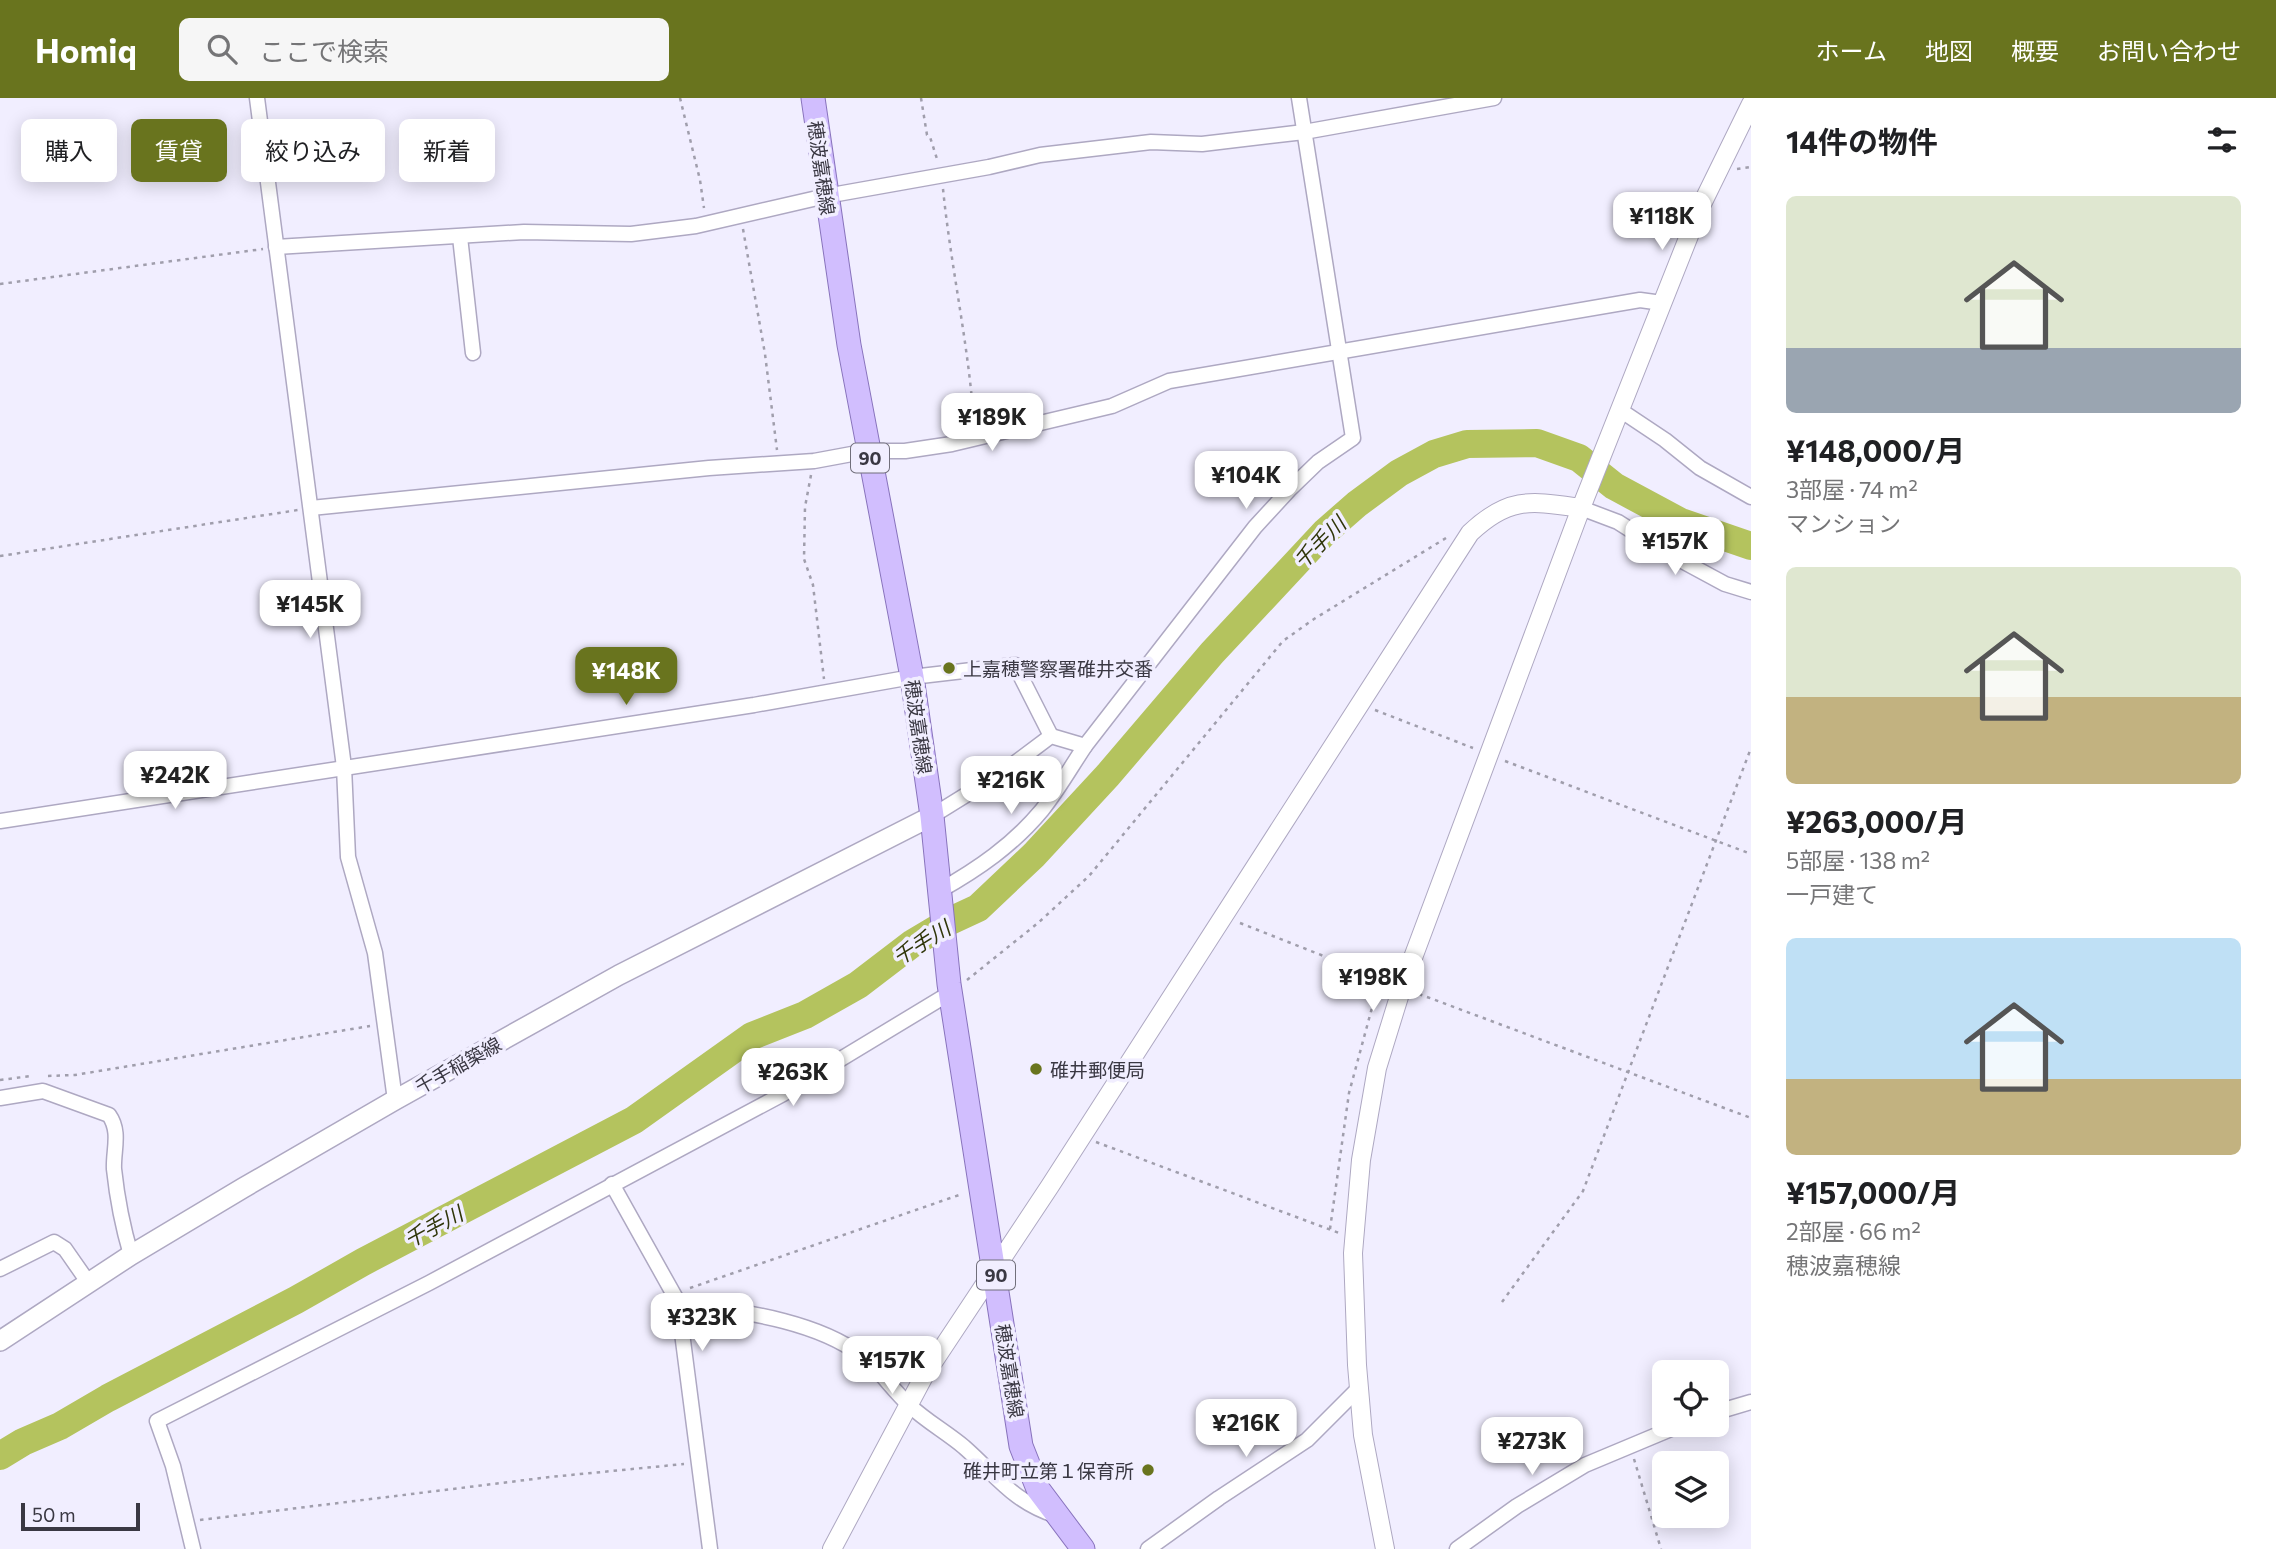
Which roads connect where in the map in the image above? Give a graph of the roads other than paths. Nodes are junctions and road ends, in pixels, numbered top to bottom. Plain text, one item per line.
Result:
1 (257, 98) edge
2 (813, 98) edge
3 (1299, 98) edge
4 (1494, 98) edge
5 (1415, 104) edge
6 (1751, 104) edge
7 (1304, 132) junction
8 (826, 196) junction
9 (460, 237) junction
10 (276, 247) junction
11 (1662, 303) junction
12 (1338, 351) junction
13 (473, 353) dead end
14 (1618, 415) junction
15 (868, 451) junction
16 (1751, 497) edge
17 (311, 508) junction
18 (1581, 508) junction
19 (1751, 593) edge
20 (912, 677) junction
21 (1051, 736) junction
22 (1085, 746) junction
23 (344, 767) junction
24 (932, 816) junction
25 (0, 821) edge
26 (940, 895) junction
27 (950, 989) junction
28 (0, 1098) edge
29 (395, 1101) junction
30 (612, 1184) junction
31 (131, 1255) junction
32 (995, 1268) junction
33 (0, 1269) edge
34 (88, 1282) junction
35 (676, 1298) junction
36 (0, 1341) edge
37 (1359, 1388) junction
38 (1751, 1402) edge
39 (909, 1405) junction
40 (1729, 1408) edge
41 (1652, 1436) edge
42 (1057, 1516) junction
43 (193, 1549) edge
44 (709, 1549) edge
45 (832, 1549) edge
46 (1083, 1549) edge
47 (1148, 1549) edge
48 (1385, 1549) edge
49 (1457, 1549) edge

1 - 10 street
2 - 8 main road, 穂波嘉穂線 / 90
3 - 7 street
4 - 5 street
5 - 7 street
6 - 11 street
7 - 8 street
7 - 12 street
8 - 9 street
8 - 15 main road, 穂波嘉穂線 / 90
9 - 10 street
9 - 13 street
10 - 17 street
11 - 12 street
11 - 14 street
12 - 15 street
12 - 22 street
14 - 16 street
14 - 18 street
15 - 17 street
15 - 20 main road, 穂波嘉穂線 / 90
17 - 23 street
18 - 19 street
18 - 32 street
18 - 37 street
20 - 21 street
20 - 23 street
20 - 24 main road, 穂波嘉穂線 / 90
21 - 22 street
21 - 24 street
22 - 26 street
23 - 25 street
23 - 29 street
24 - 26 main road, 穂波嘉穂線 / 90
24 - 29 main road, 千手稲築線
26 - 27 main road, 穂波嘉穂線 / 90
27 - 30 street
27 - 32 main road, 穂波嘉穂線 / 90
28 - 31 street
29 - 31 main road, 千手稲築線
30 - 35 street
30 - 43 street
31 - 34 main road, 千手稲築線
32 - 39 street
32 - 42 main road, 穂波嘉穂線 / 90
33 - 34 street
34 - 36 main road, 千手稲築線
35 - 39 street
35 - 44 street
37 - 47 street
37 - 48 street
38 - 40 street
39 - 42 street
39 - 45 street
41 - 49 street
42 - 46 main road, 穂波嘉穂線 / 90

